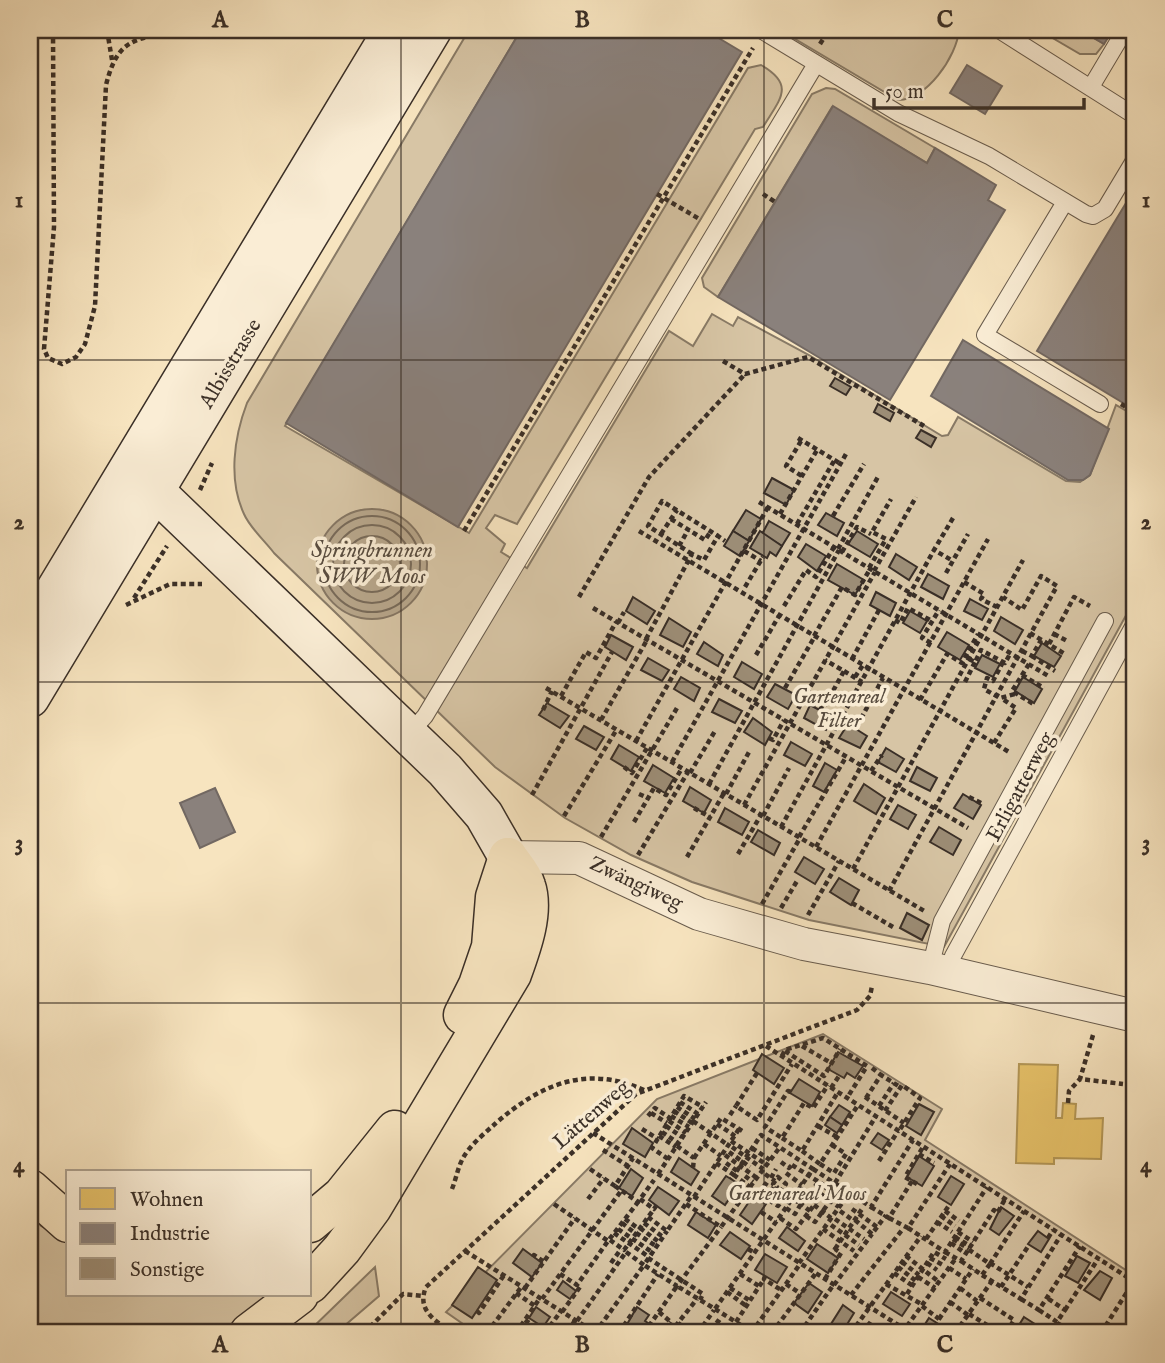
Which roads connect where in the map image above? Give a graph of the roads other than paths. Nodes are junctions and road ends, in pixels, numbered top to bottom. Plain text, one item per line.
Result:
1 (393, 30) edge
2 (432, 30) edge
3 (762, 30) edge
4 (999, 30) edge
5 (1125, 30) edge
6 (816, 64) junction
7 (1091, 87) junction
8 (1135, 116) edge
9 (1135, 159) edge
10 (1065, 202) junction
11 (1100, 404) dead end
12 (140, 482) junction
13 (1105, 621) dead end
14 (1135, 623) edge
15 (30, 632) edge
16 (30, 698) edge
17 (409, 734) junction
18 (508, 857) junction
19 (940, 970) junction
20 (1135, 1016) edge
21 (30, 1189) edge
22 (66, 1221) edge
23 (312, 1221) edge
24 (312, 1282) edge
25 (298, 1296) edge
26 (250, 1333) edge

1 - 12 main road, Albisstrasse
2 - 12 main road, Albisstrasse
3 - 6 lane
4 - 7 lane
5 - 7 lane
6 - 10 lane
6 - 17 lane
7 - 8 lane
9 - 10 lane
10 - 11 lane
12 - 15 main road, Albisstrasse
12 - 16 main road, Albisstrasse
12 - 17 main road
13 - 19 lane
14 - 19 lane, Erligatterweg
17 - 18 main road
18 - 19 street, Zwängiweg
18 - 23 highway
18 - 24 highway
19 - 20 street, Zwängiweg
21 - 22 highway
25 - 26 highway

